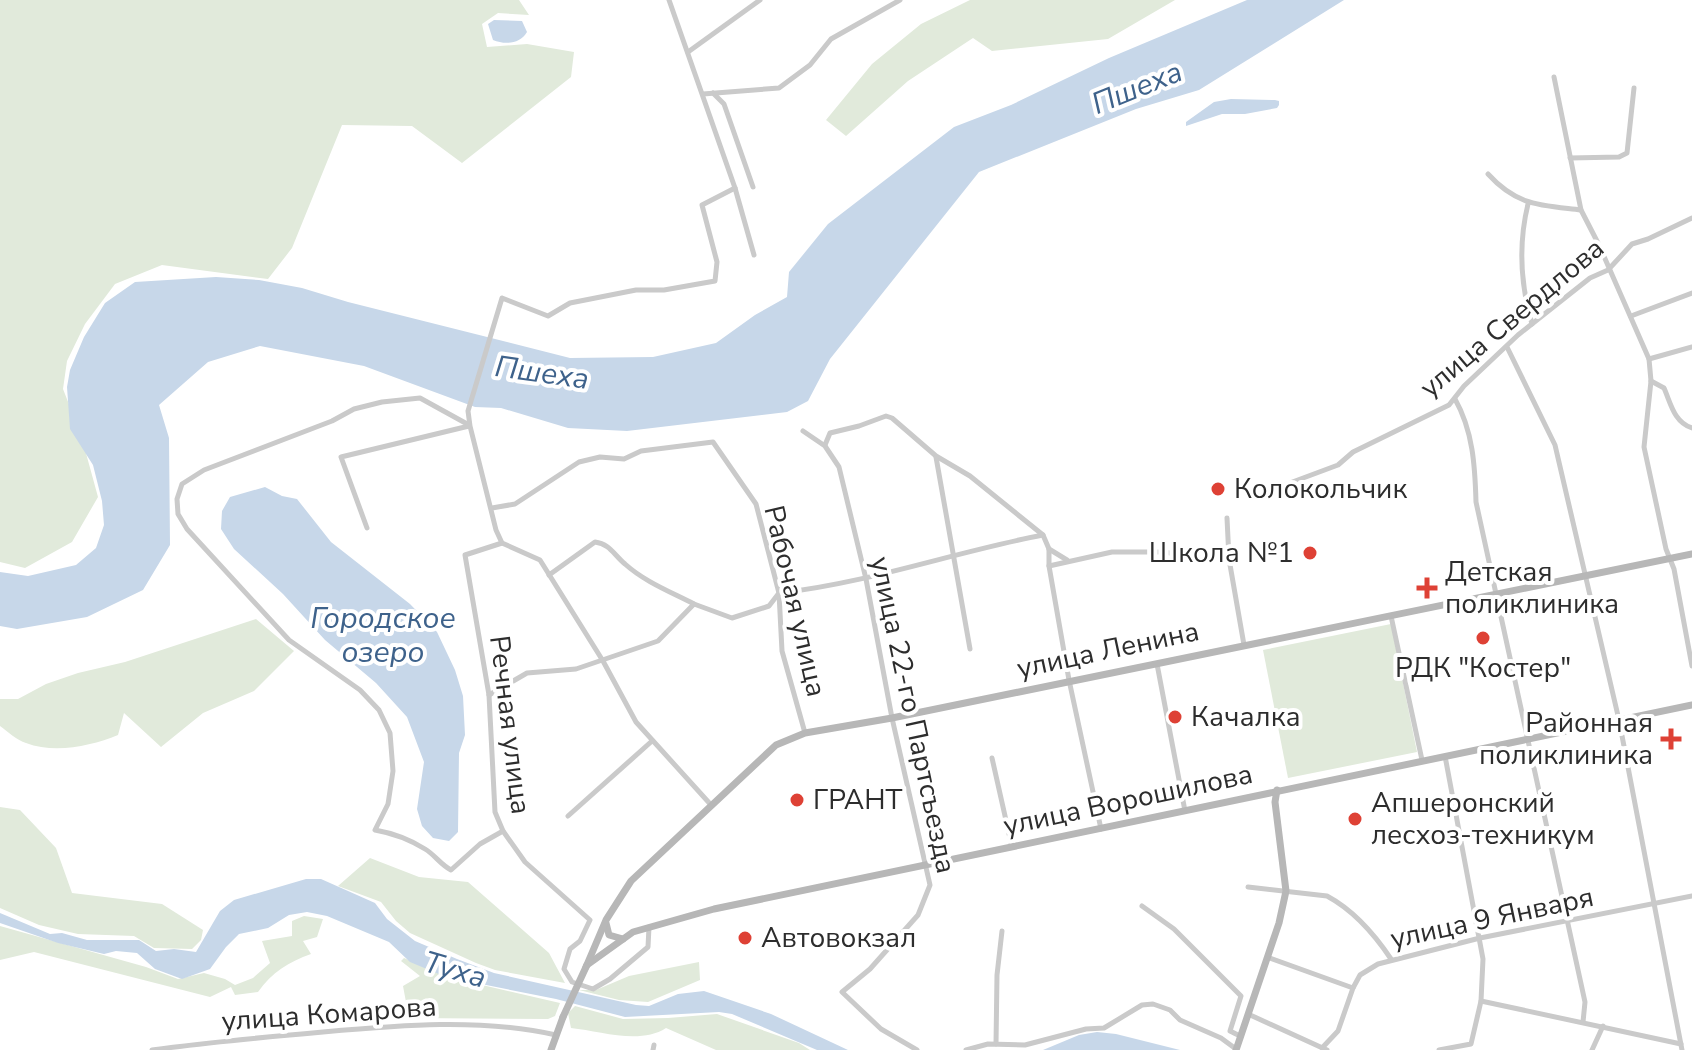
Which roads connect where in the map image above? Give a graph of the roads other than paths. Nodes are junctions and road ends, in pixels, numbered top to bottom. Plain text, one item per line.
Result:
1 (669, 0) edge
2 (760, 0) edge
3 (900, 0) edge
4 (688, 52) junction
5 (1554, 77) dead end
6 (1634, 88) dead end
7 (713, 93) junction
8 (703, 94) junction
9 (1570, 158) junction
10 (1488, 174) dead end
11 (753, 187) dead end
12 (735, 188) junction
13 (1528, 204) junction
14 (1581, 210) junction
15 (1692, 218) edge
16 (754, 255) dead end
17 (1608, 270) junction
18 (1692, 293) edge
19 (1631, 316) junction
20 (1532, 324) junction
21 (1507, 347) junction
22 (1692, 347) edge
23 (1649, 359) junction
24 (1651, 381) junction
25 (1455, 399) junction
26 (470, 426) junction
27 (1692, 428) edge
28 (803, 431) dead end
29 (825, 446) junction
30 (936, 456) junction
31 (1271, 490) dead end
32 (492, 508) junction
33 (1227, 518) dead end
34 (367, 528) dead end
35 (1043, 535) junction
36 (502, 543) junction
37 (1049, 549) junction
38 (1692, 554) edge
39 (954, 557) junction
40 (1229, 559) junction
41 (1669, 559) junction
42 (1068, 560) junction
43 (1049, 566) junction
44 (549, 575) junction
45 (1585, 575) junction
46 (866, 579) junction
47 (779, 593) junction
48 (1496, 594) junction
49 (694, 604) junction
50 (1390, 615) junction
51 (1244, 645) junction
52 (970, 649) dead end
53 (603, 661) junction
54 (1157, 663) junction
55 (1692, 666) edge
56 (1069, 680) junction
57 (489, 695) junction
58 (1692, 705) edge
59 (892, 718) junction
60 (1619, 720) junction
61 (805, 733) junction
62 (1528, 738) junction
63 (652, 741) junction
64 (1445, 755) junction
65 (992, 758) dead end
66 (1422, 760) junction
67 (1277, 790) junction
68 (713, 807) junction
69 (1185, 811) junction
70 (568, 816) dead end
71 (1101, 830) junction
72 (503, 831) junction
73 (1012, 848) junction
74 (927, 863) junction
75 (1248, 887) dead end
76 (1286, 891) junction
77 (1692, 896) edge
78 (1653, 904) junction
79 (1142, 906) dead end
80 (606, 920) junction
81 (1567, 921) junction
82 (649, 926) junction
83 (1002, 931) dead end
84 (1480, 938) junction
85 (623, 939) junction
86 (1267, 957) junction
87 (1391, 959) junction
88 (586, 967) junction
89 (1353, 988) junction
90 (1481, 1001) junction
91 (1247, 1013) junction
92 (1583, 1022) junction
93 (1603, 1026) junction
94 (556, 1035) junction
95 (1240, 1036) junction
96 (996, 1044) junction
97 (1681, 1047) edge
98 (1324, 1049) edge
99 (152, 1050) edge
100 (551, 1050) edge
101 (917, 1050) edge
102 (966, 1050) edge
103 (1236, 1050) edge
104 (1439, 1050) edge
105 (1592, 1050) edge

1 - 4 street
2 - 4 street
3 - 7 street
4 - 8 street
5 - 9 street
6 - 9 street
7 - 8 street
7 - 11 street
8 - 12 street
9 - 14 street
10 - 13 street
12 - 16 street
12 - 26 street
13 - 14 street
13 - 20 street
14 - 17 street
15 - 17 street, улица Свердлова
17 - 19 street
17 - 20 street, улица Свердлова
18 - 19 street
19 - 23 street
20 - 21 street, улица Свердлова
21 - 25 street, улица Свердлова
21 - 45 street
22 - 23 street
23 - 24 street
24 - 27 street
24 - 41 street
25 - 31 street, улица Свердлова
25 - 48 street
26 - 32 street
26 - 34 street
26 - 72 street
28 - 29 street, улица 22-го Партсъезда
29 - 30 street
29 - 46 street, улица 22-го Партсъезда
30 - 35 street
30 - 39 street
32 - 36 street
32 - 47 street, Рабочая улица
33 - 40 street
35 - 37 street
35 - 39 street
36 - 44 street
36 - 57 street, Речная улица
37 - 42 street
37 - 43 street
38 - 41 main road, улица Ленина
39 - 46 street
39 - 52 street
40 - 42 street
40 - 51 street
41 - 45 main road, улица Ленина
41 - 55 street
42 - 43 street
43 - 56 street
44 - 49 street
44 - 53 street
45 - 48 main road, улица Ленина
45 - 60 street
46 - 47 street
46 - 59 street, улица 22-го Партсъезда
47 - 49 street
47 - 61 street, Рабочая улица
48 - 50 main road, улица Ленина
48 - 62 street
49 - 53 street
50 - 51 main road, улица Ленина
50 - 66 street
51 - 54 main road, улица Ленина
53 - 57 street
53 - 63 street
54 - 56 main road, улица Ленина
54 - 69 street
56 - 59 main road, улица Ленина
56 - 71 street
57 - 72 street, Речная улица
58 - 60 main road, улица Ворошилова
59 - 61 main road, улица Ленина
59 - 74 street, улица 22-го Партсъезда
60 - 62 main road, улица Ворошилова
60 - 78 street
61 - 68 main road, улица Ленина
62 - 64 main road, улица Ворошилова
62 - 81 street
63 - 68 street
63 - 70 street
64 - 66 main road, улица Ворошилова
64 - 84 street
65 - 73 street
66 - 67 main road, улица Ворошилова
67 - 69 main road, улица Ворошилова
67 - 76 main road
68 - 80 main road, улица Ленина
69 - 71 main road, улица Ворошилова
71 - 73 main road, улица Ворошилова
72 - 82 street, Речная улица
73 - 74 main road, улица Ворошилова
74 - 82 main road, улица Ворошилова
74 - 101 street, улица 22-го Партсъезда
75 - 76 street
76 - 86 main road
76 - 87 street
77 - 78 street, улица 9 Января
78 - 81 street, улица 9 Января
78 - 97 street
79 - 95 street
80 - 85 main road
80 - 88 main road, улица Ленина
81 - 84 street, улица 9 Января
81 - 92 street
82 - 85 main road, улица Ворошилова
83 - 96 street
84 - 87 street, улица 9 Января
84 - 90 street
85 - 88 main road, улица Ворошилова
86 - 89 street
86 - 91 main road
87 - 89 street, улица 9 Января
88 - 94 main road, улица Ленина, bridge
89 - 98 street
90 - 92 street
90 - 104 street
91 - 95 main road
91 - 98 street
92 - 93 street
93 - 97 street
93 - 105 street
94 - 99 street, улица Комарова
94 - 100 main road, улица Ленина
95 - 103 main road
96 - 102 street
96 - 103 street

